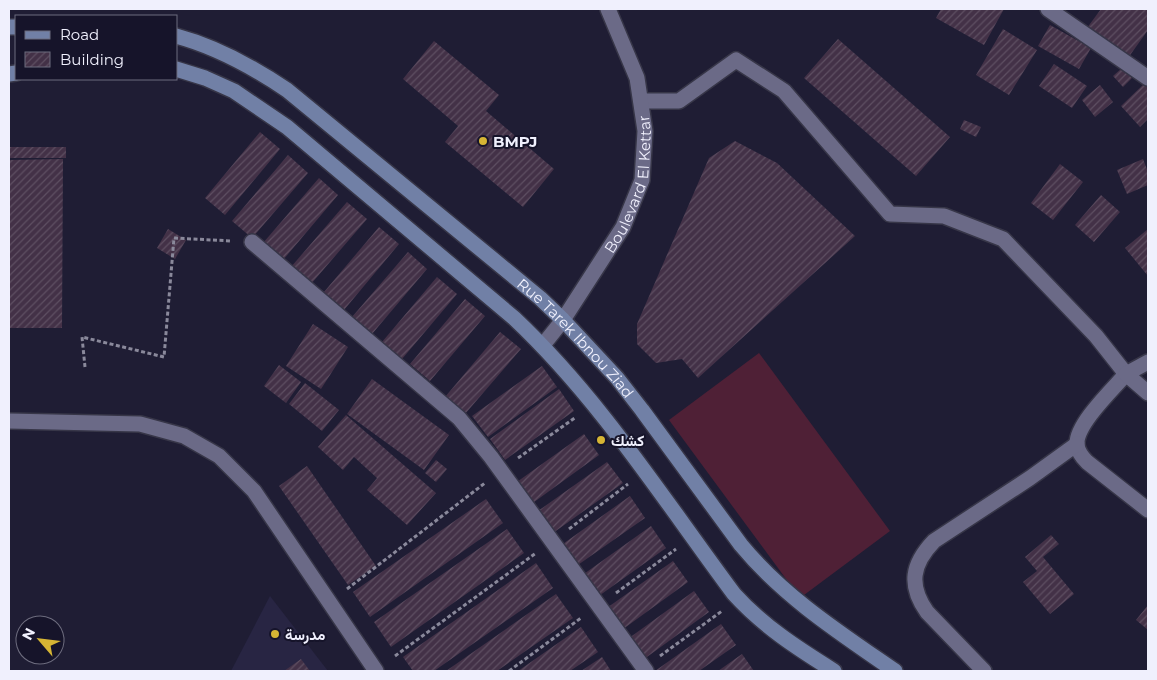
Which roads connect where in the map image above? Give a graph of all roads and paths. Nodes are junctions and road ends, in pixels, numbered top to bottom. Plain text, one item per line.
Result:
1 (608, 9) edge
2 (1048, 9) edge
3 (178, 37) edge
4 (178, 70) edge
5 (1148, 78) edge
6 (641, 101) junction
7 (252, 242) joint
8 (563, 320) junction
9 (543, 345) junction
10 (1148, 362) edge
11 (85, 366) dead end
12 (1126, 374) junction
13 (1148, 393) edge
14 (576, 416) dead end
15 (9, 422) edge
16 (1077, 444) junction
17 (501, 470) junction
18 (631, 482) dead end
19 (1148, 510) edge
20 (552, 542) junction
21 (678, 547) dead end
22 (347, 590) dead end
23 (598, 606) junction
24 (724, 610) dead end
25 (395, 656) dead end
26 (645, 670) edge
27 (376, 671) edge
28 (509, 671) edge
29 (834, 671) edge
30 (895, 671) edge
31 (984, 671) edge

1 - 6 street, Boulevard El Kettar
2 - 5 street
3 - 8 street, Rue Tarek Ibnou Ziad
4 - 9 street, Rue Tarek Ibnou Ziad
6 - 8 street, Boulevard El Kettar
6 - 12 street
7 - 11 path
7 - 17 street
8 - 9 street, Boulevard El Kettar
8 - 30 street, Rue Tarek Ibnou Ziad
9 - 29 street, Rue Tarek Ibnou Ziad
10 - 12 street
12 - 13 street
12 - 16 street
14 - 17 path
15 - 27 street
16 - 19 street
16 - 31 street
17 - 20 street
17 - 22 path
18 - 20 path
20 - 23 street
20 - 25 path
21 - 23 path
23 - 26 street
23 - 28 path
24 - 26 path

